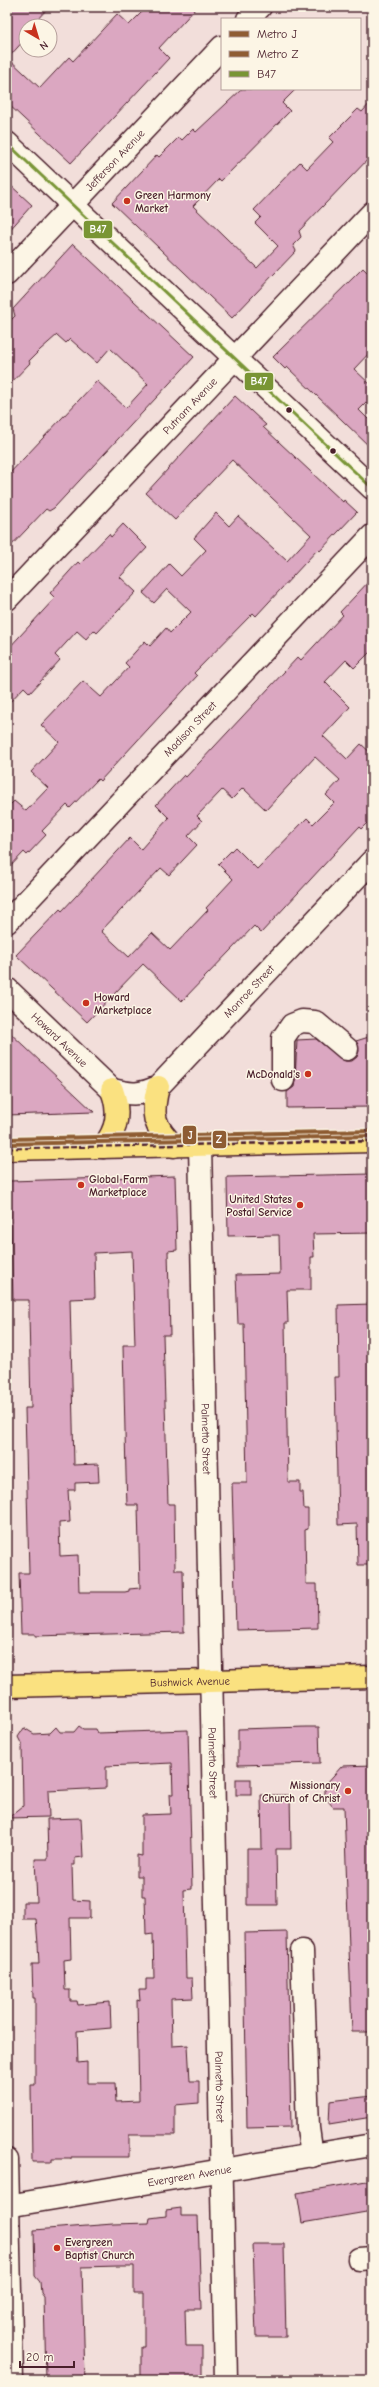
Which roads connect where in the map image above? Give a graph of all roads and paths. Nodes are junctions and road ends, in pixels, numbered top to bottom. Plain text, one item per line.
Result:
1 (260, 7) edge
2 (249, 18) edge
3 (221, 48) edge
4 (7, 143) edge
5 (72, 205) junction
6 (372, 213) edge
7 (7, 274) edge
8 (234, 358) junction
9 (372, 488) edge
10 (372, 536) edge
11 (7, 599) edge
12 (372, 861) edge
13 (7, 922) edge
14 (7, 989) edge
15 (348, 1049) dead end
16 (283, 1080) dead end
17 (158, 1087) junction
18 (112, 1090) junction
19 (372, 1141) edge
20 (200, 1145) junction
21 (174, 1146) junction
22 (103, 1147) junction
23 (7, 1149) edge
24 (372, 1677) edge
25 (212, 1680) junction
26 (7, 1686) edge
27 (302, 1951) dead end
28 (372, 2145) edge
29 (312, 2156) junction
30 (7, 2160) edge
31 (222, 2172) junction
32 (8, 2206) edge
33 (12, 2380) edge
34 (226, 2380) edge

1 - 2 street
3 - 5 street, Jefferson Avenue
4 - 5 street
5 - 7 street, Jefferson Avenue
5 - 8 street
6 - 8 street, Putnam Avenue
8 - 9 street
8 - 11 street, Putnam Avenue
10 - 13 street, Madison Street
12 - 17 street, Monroe Street
14 - 18 street, Howard Avenue
15 - 16 street
17 - 18 street, Monroe Street
17 - 21 main road
18 - 22 main road
19 - 20 main road
20 - 21 main road
20 - 25 street, Palmetto Street
21 - 22 main road
22 - 23 main road
24 - 25 main road, Bushwick Avenue
25 - 26 main road, Bushwick Avenue
25 - 31 street, Palmetto Street
27 - 29 street
28 - 29 street, Evergreen Avenue
29 - 31 street, Evergreen Avenue
30 - 32 street
31 - 32 street, Evergreen Avenue
31 - 34 street, Palmetto Street
32 - 33 street

